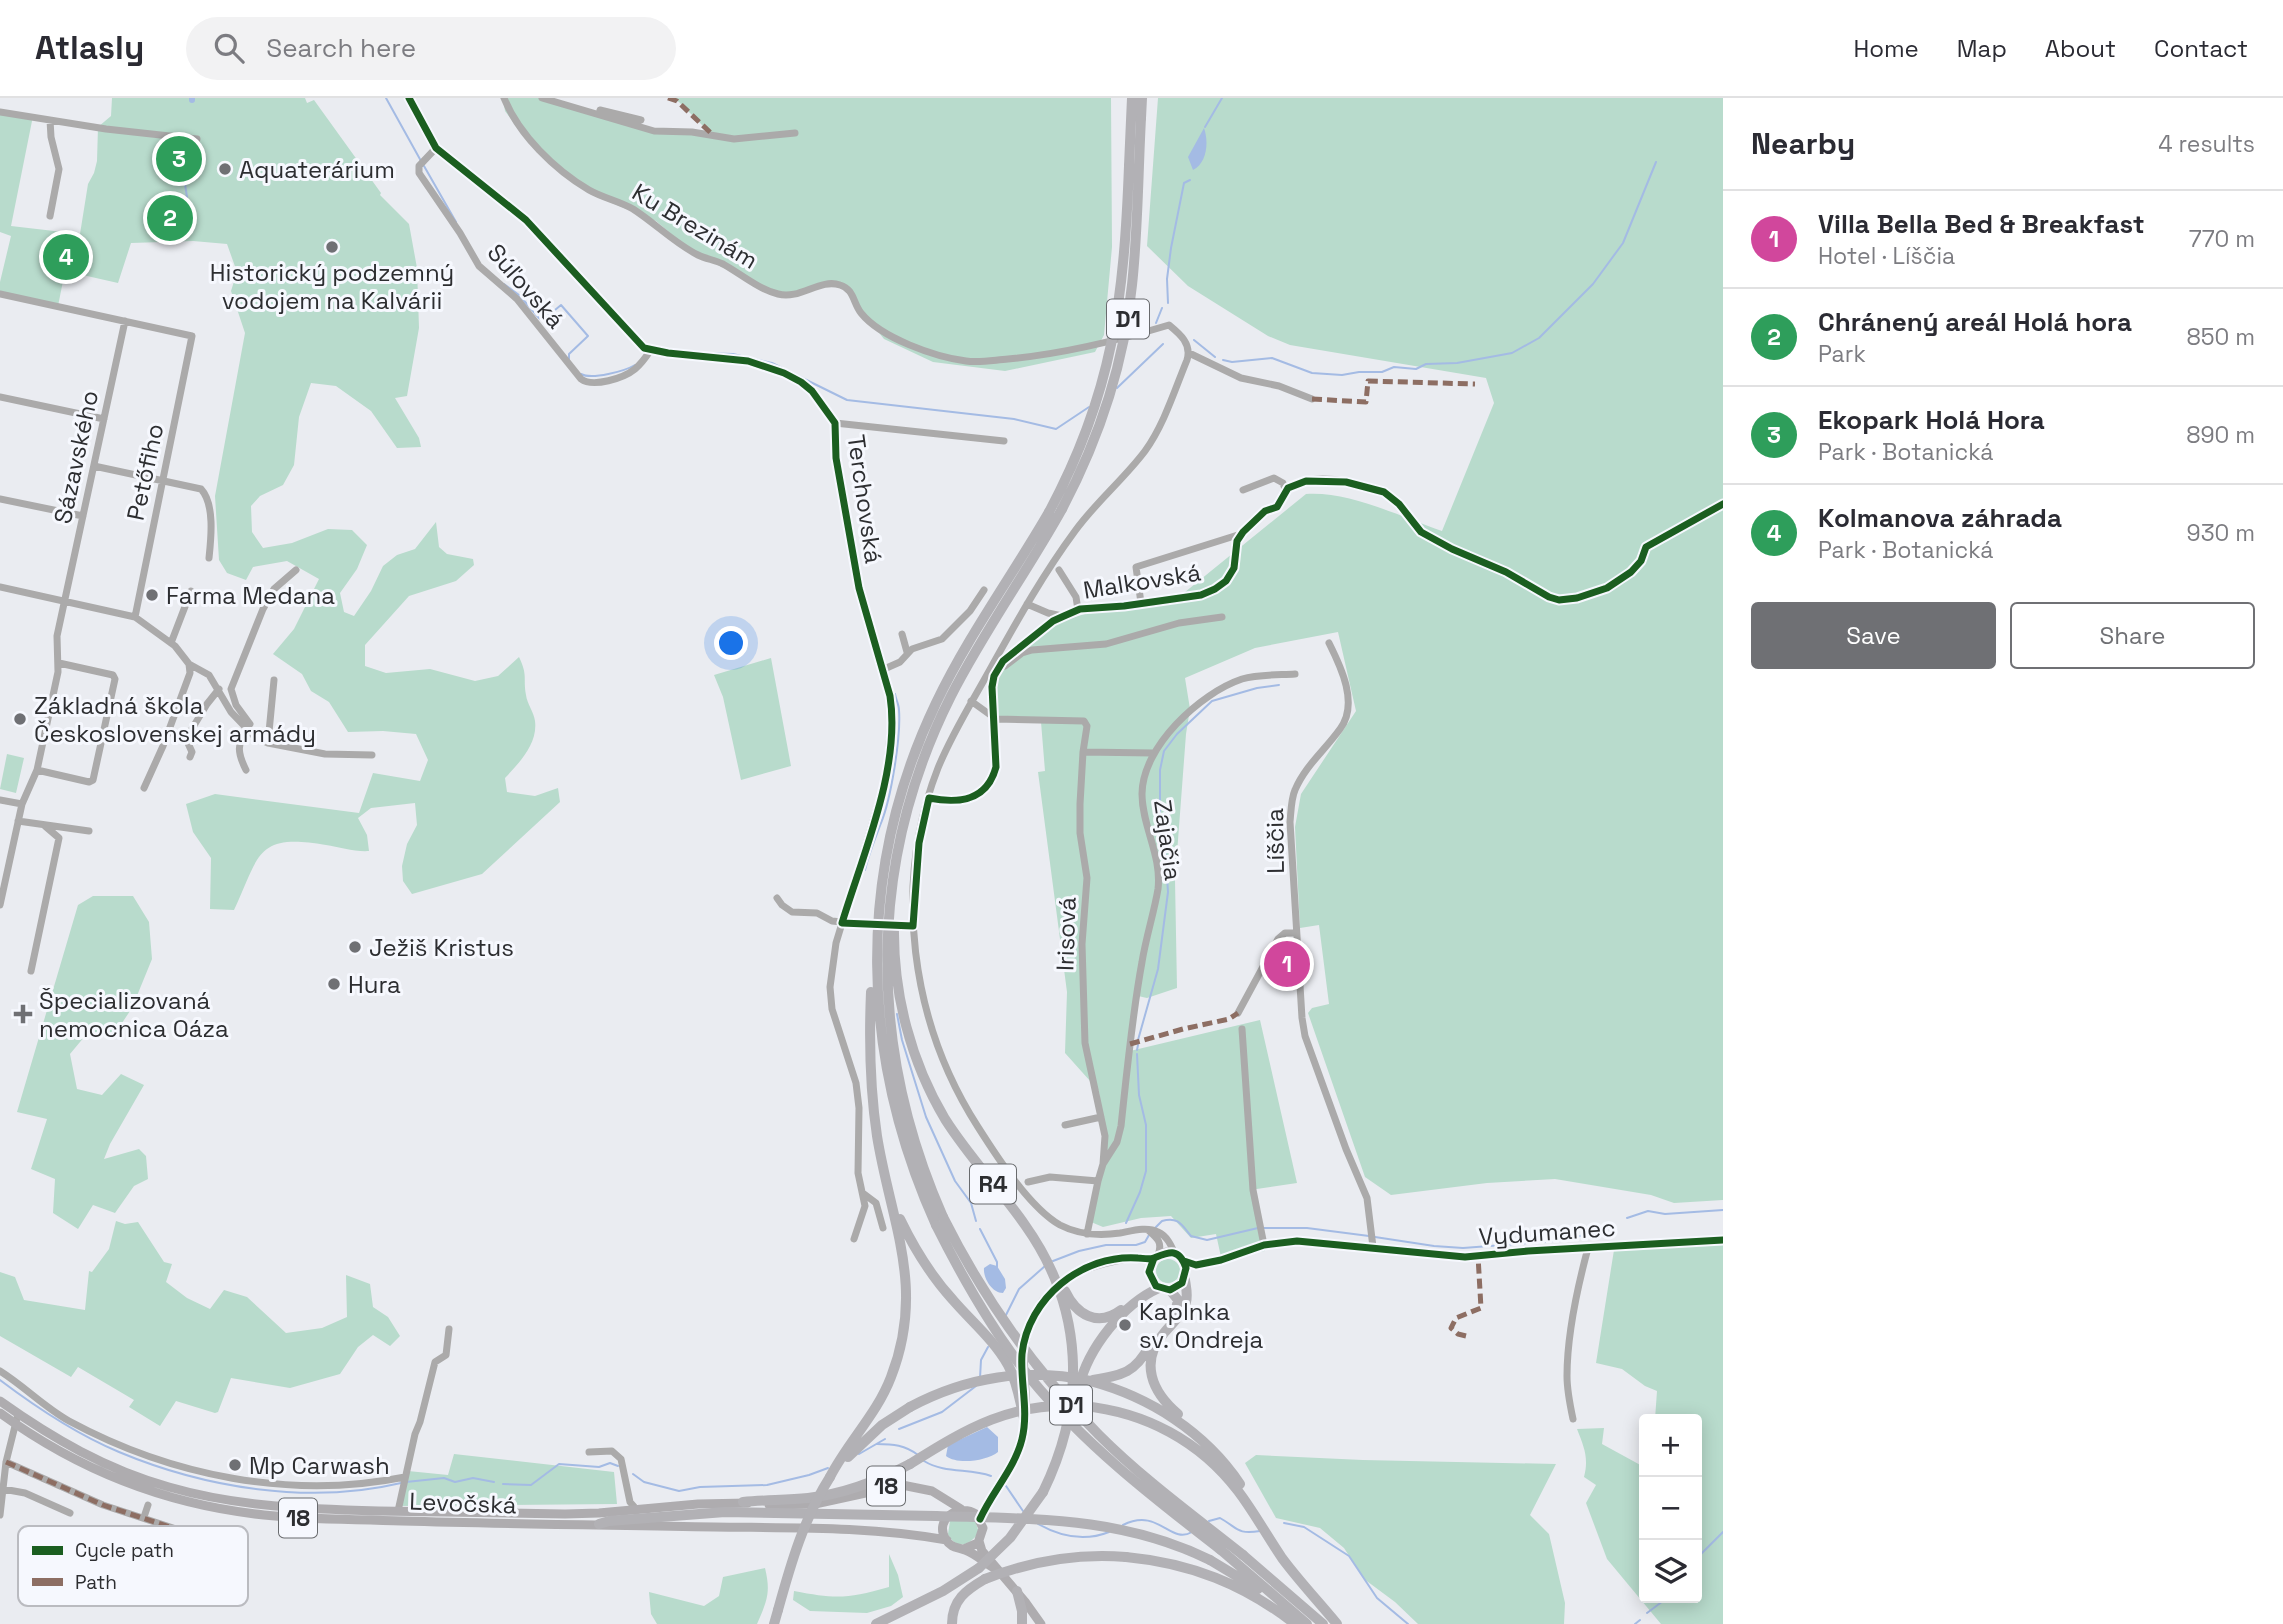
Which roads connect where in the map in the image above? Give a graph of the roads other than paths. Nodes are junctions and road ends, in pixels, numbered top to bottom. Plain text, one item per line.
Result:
1 (409, 98) edge
2 (504, 98) edge
3 (542, 98) edge
4 (556, 98) edge
5 (1132, 98) edge
6 (1142, 98) edge
7 (0, 112) edge
8 (50, 120) junction
9 (641, 120) dead end
10 (795, 133) dead end
11 (197, 139) dead end
12 (436, 148) junction
13 (50, 216) dead end
14 (0, 294) edge
15 (125, 321) junction
16 (647, 350) junction
17 (1189, 353) junction
18 (0, 397) edge
19 (1312, 399) dead end
20 (104, 419) junction
21 (835, 423) junction
22 (1004, 441) dead end
23 (94, 467) junction
24 (163, 480) junction
25 (1243, 490) dead end
26 (1286, 492) junction
27 (0, 499) edge
28 (83, 516) junction
29 (1421, 532) dead end
30 (1241, 534) junction
31 (1147, 554) dead end
32 (209, 558) dead end
33 (1150, 563) junction
34 (296, 570) dead end
35 (1059, 570) dead end
36 (0, 587) edge
37 (984, 590) dead end
38 (191, 591) dead end
39 (65, 601) junction
40 (1141, 603) junction
41 (1027, 604) junction
42 (1078, 610) junction
43 (1064, 616) junction
44 (135, 617) junction
45 (1222, 617) dead end
46 (902, 634) dead end
47 (171, 643) junction
48 (1329, 643) dead end
49 (907, 652) junction
50 (59, 663) junction
51 (192, 669) junction
52 (881, 670) junction
53 (1295, 674) dead end
54 (995, 676) junction
55 (274, 680) dead end
56 (219, 689) junction
57 (971, 701) junction
58 (996, 719) junction
59 (248, 727) junction
60 (1083, 752) junction
61 (1153, 753) junction
62 (372, 755) dead end
63 (190, 757) dead end
64 (37, 770) junction
65 (246, 770) dead end
66 (144, 788) dead end
67 (929, 798) junction
68 (0, 800) edge
69 (22, 804) junction
70 (18, 821) junction
71 (45, 826) junction
72 (89, 831) dead end
73 (892, 882) junction
74 (777, 898) dead end
75 (0, 905) edge
76 (842, 923) junction
77 (910, 926) junction
78 (1296, 933) junction
79 (877, 944) junction
80 (31, 971) dead end
81 (1238, 1013) dead end
82 (1242, 1029) dead end
83 (1101, 1116) junction
84 (1065, 1125) dead end
85 (1103, 1164) junction
86 (1098, 1181) junction
87 (1028, 1182) dead end
88 (890, 1191) junction
89 (864, 1194) junction
90 (940, 1221) junction
91 (883, 1228) dead end
92 (1087, 1234) junction
93 (1158, 1234) junction
94 (854, 1239) dead end
95 (1373, 1240) junction
96 (1723, 1240) edge
97 (1264, 1245) junction
98 (1588, 1248) junction
99 (1175, 1254) junction
100 (1156, 1257) junction
101 (1119, 1260) junction
102 (1221, 1260) junction
103 (1184, 1261) junction
104 (1052, 1271) junction
105 (1185, 1278) junction
106 (1157, 1282) junction
107 (449, 1329) dead end
108 (0, 1371) edge
109 (1090, 1381) junction
110 (0, 1401) edge
111 (1070, 1412) junction
112 (0, 1413) edge
113 (18, 1414) junction
114 (1573, 1419) dead end
115 (1025, 1422) junction
116 (15, 1424) junction
117 (1187, 1428) junction
118 (589, 1452) dead end
119 (5, 1462) junction
120 (830, 1477) junction
121 (404, 1482) junction
122 (998, 1485) junction
123 (3, 1489) junction
124 (629, 1499) junction
125 (743, 1502) junction
126 (148, 1505) dead end
127 (1249, 1507) junction
128 (638, 1510) junction
129 (965, 1510) junction
130 (398, 1511) junction
131 (614, 1512) junction
132 (71, 1513) dead end
133 (0, 1515) edge
134 (144, 1517) junction
135 (980, 1519) junction
136 (600, 1524) junction
137 (168, 1526) edge
138 (947, 1540) junction
139 (979, 1541) junction
140 (964, 1549) junction
141 (995, 1568) junction
142 (985, 1579) junction
143 (943, 1591) junction
144 (1017, 1591) junction
145 (1288, 1606) junction
146 (774, 1624) edge
147 (876, 1624) edge
148 (952, 1624) edge
149 (1022, 1624) edge
150 (1041, 1624) edge
151 (1295, 1624) edge
152 (1307, 1624) edge
153 (1323, 1624) edge
154 (1337, 1624) edge

1 - 12 street
2 - 17 street, Ku Brezinám
3 - 10 street
4 - 9 street
5 - 79 highway, D1, bridge
6 - 73 highway, D1, bridge
7 - 8 street
8 - 11 street
8 - 13 street
12 - 16 street
12 - 16 street, Súľovská
14 - 15 street
15 - 20 street, Sázavského
15 - 24 street, Petőfiho
16 - 21 street, Terchovská
17 - 19 street
17 - 41 street, Malkovská
18 - 20 street
20 - 23 street, Sázavského
21 - 22 street, Terchovská
21 - 52 street, Terchovská
23 - 24 street
23 - 28 street, Sázavského
24 - 32 street
24 - 44 street, Petőfiho
25 - 26 street
26 - 29 street
26 - 30 street
27 - 28 street
28 - 39 street, Sázavského
30 - 33 street
30 - 40 street, Malkovská
31 - 33 street
33 - 40 street
34 - 59 street
35 - 42 street
36 - 39 street
37 - 49 street
38 - 47 street
39 - 44 street
39 - 50 street, Sázavského
40 - 42 street, Malkovská
41 - 43 street, Malkovská
41 - 57 street, Malkovská
42 - 43 street, Malkovská
43 - 54 street, Malkovská
44 - 47 street
45 - 54 street
46 - 49 street
47 - 51 street
48 - 78 street, Líščia
49 - 52 street
50 - 64 street, Sázavského
50 - 64 street
51 - 56 street
51 - 66 street
52 - 76 street, Terchovská
53 - 61 street, Zajačia
54 - 58 street
55 - 59 street
56 - 59 street
56 - 63 street
57 - 58 street
57 - 67 street, Malkovská
58 - 60 street, Irisová
58 - 67 street
59 - 62 street
59 - 65 street
60 - 61 street
60 - 83 street, Irisová
61 - 85 street, Zajačia
64 - 69 street, Sázavského
67 - 77 street, Malkovská
68 - 69 street
69 - 70 street, Sázavského
70 - 71 street
70 - 75 street, Sázavského
71 - 72 street
71 - 80 street
73 - 90 highway, D1
73 - 104 highway, R4
74 - 76 street
76 - 77 street, bridge
76 - 89 street, Terchovská
77 - 92 street, Malkovská
78 - 81 street
78 - 95 street, Líščia
79 - 88 highway
79 - 90 highway, D1
82 - 97 street
83 - 84 street
83 - 85 street, Irisová
85 - 86 street, Zajačia
86 - 87 street
86 - 92 street, Zajačia
88 - 115 highway
88 - 120 highway
89 - 91 street
89 - 94 street, Terchovská
90 - 145 highway, D1, bridge
90 - 153 highway, D1, bridge
92 - 93 street, Malkovská
93 - 99 street
93 - 100 street
95 - 97 main road, Vydumanec
95 - 98 main road, Vydumanec
96 - 98 main road, Vydumanec
97 - 102 main road, Vydumanec
98 - 114 street, Vydumanec
99 - 100 main road
99 - 103 main road
100 - 101 main road
100 - 106 main road
101 - 106 main road
101 - 115 main road, bridge
102 - 103 main road
102 - 105 main road
103 - 105 main road
104 - 106 highway
104 - 111 highway, R4
105 - 106 main road
105 - 117 highway
106 - 109 highway
106 - 111 highway
107 - 121 street, Levočská
108 - 121 street, Levočská
109 - 117 highway
109 - 120 highway, bridge
110 - 113 main road, Levočská / 18
111 - 143 highway, R4, bridge
112 - 116 main road, Levočská / 18
113 - 116 street
113 - 130 main road, Levočská / 18
115 - 122 main road
116 - 119 street
116 - 136 main road, Levočská / 18
117 - 127 highway
118 - 124 street
119 - 123 street
119 - 134 street
120 - 146 highway, bridge
121 - 130 street, Levočská
122 - 129 main road
122 - 135 main road
123 - 132 street
123 - 133 street
124 - 128 street
124 - 131 street
125 - 127 highway, bridge
125 - 128 main road, Levočská / 18
125 - 129 main road, Levočská / 18
126 - 134 street
127 - 154 highway
128 - 131 main road, Levočská / 18
129 - 135 main road, Levočská / 18
129 - 138 main road
130 - 131 main road, Levočská / 18
134 - 137 street
135 - 139 main road
136 - 138 main road, Levočská / 18
136 - 145 highway, bridge
138 - 140 main road, Levočská / 18
139 - 140 main road
139 - 141 main road, Levočská / 18
140 - 141 main road, Levočská / 18
141 - 144 main road, Levočská / 18
142 - 143 highway
142 - 148 highway
142 - 151 highway, bridge
143 - 147 highway, R4
144 - 149 highway
144 - 150 main road, Levočská / 18
145 - 152 highway, D1

